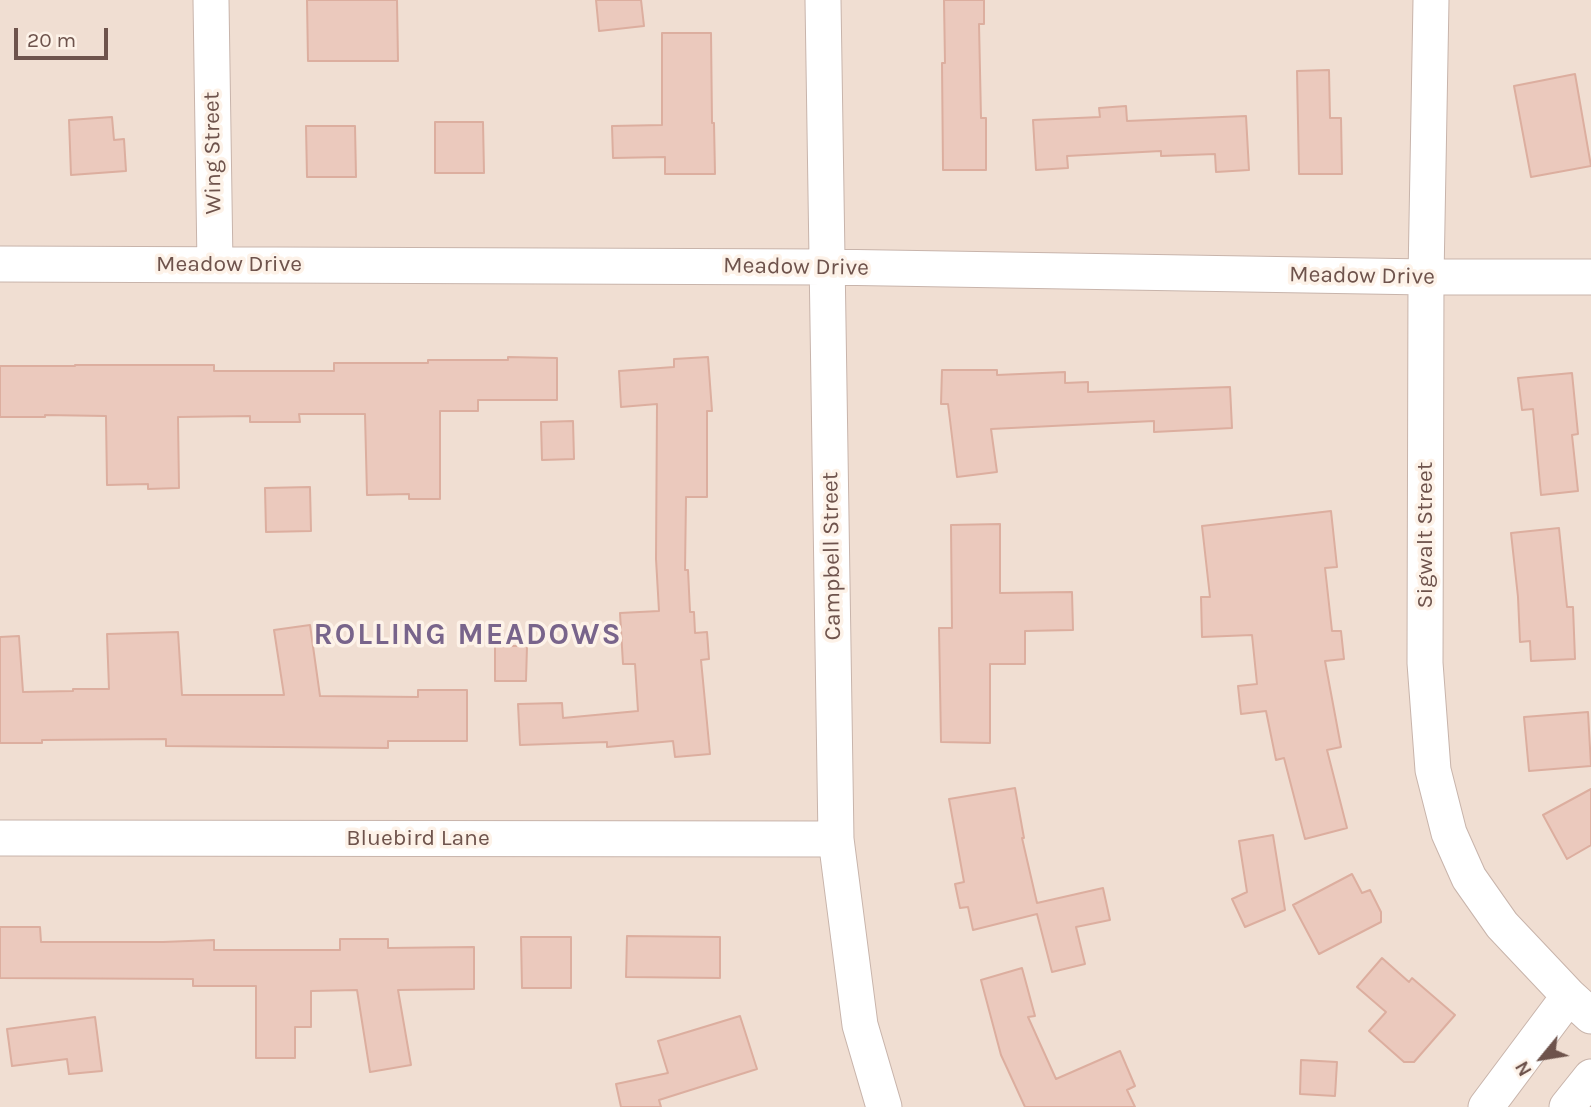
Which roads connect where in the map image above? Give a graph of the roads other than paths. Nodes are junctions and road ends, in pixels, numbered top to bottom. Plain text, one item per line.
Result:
1 (211, 0) edge
2 (823, 0) edge
3 (1431, 0) edge
4 (0, 264) edge
5 (215, 264) junction
6 (827, 267) junction
7 (1591, 276) edge
8 (1426, 277) junction
9 (0, 838) edge
10 (836, 839) junction
11 (1580, 1006) edge
12 (1591, 1077) edge
13 (884, 1107) edge
14 (1486, 1107) edge
15 (1567, 1107) edge

1 - 5 street, Wing Street
2 - 6 street, Campbell Street
3 - 8 street, Sigwalt Street
4 - 5 street, Meadow Drive
5 - 6 street, Meadow Drive
6 - 8 street, Meadow Drive
6 - 10 street, Campbell Street
7 - 8 street, Meadow Drive
8 - 11 street, Sigwalt Street
9 - 10 street, Bluebird Lane
10 - 13 street, Campbell Street
11 - 14 street
12 - 15 street

